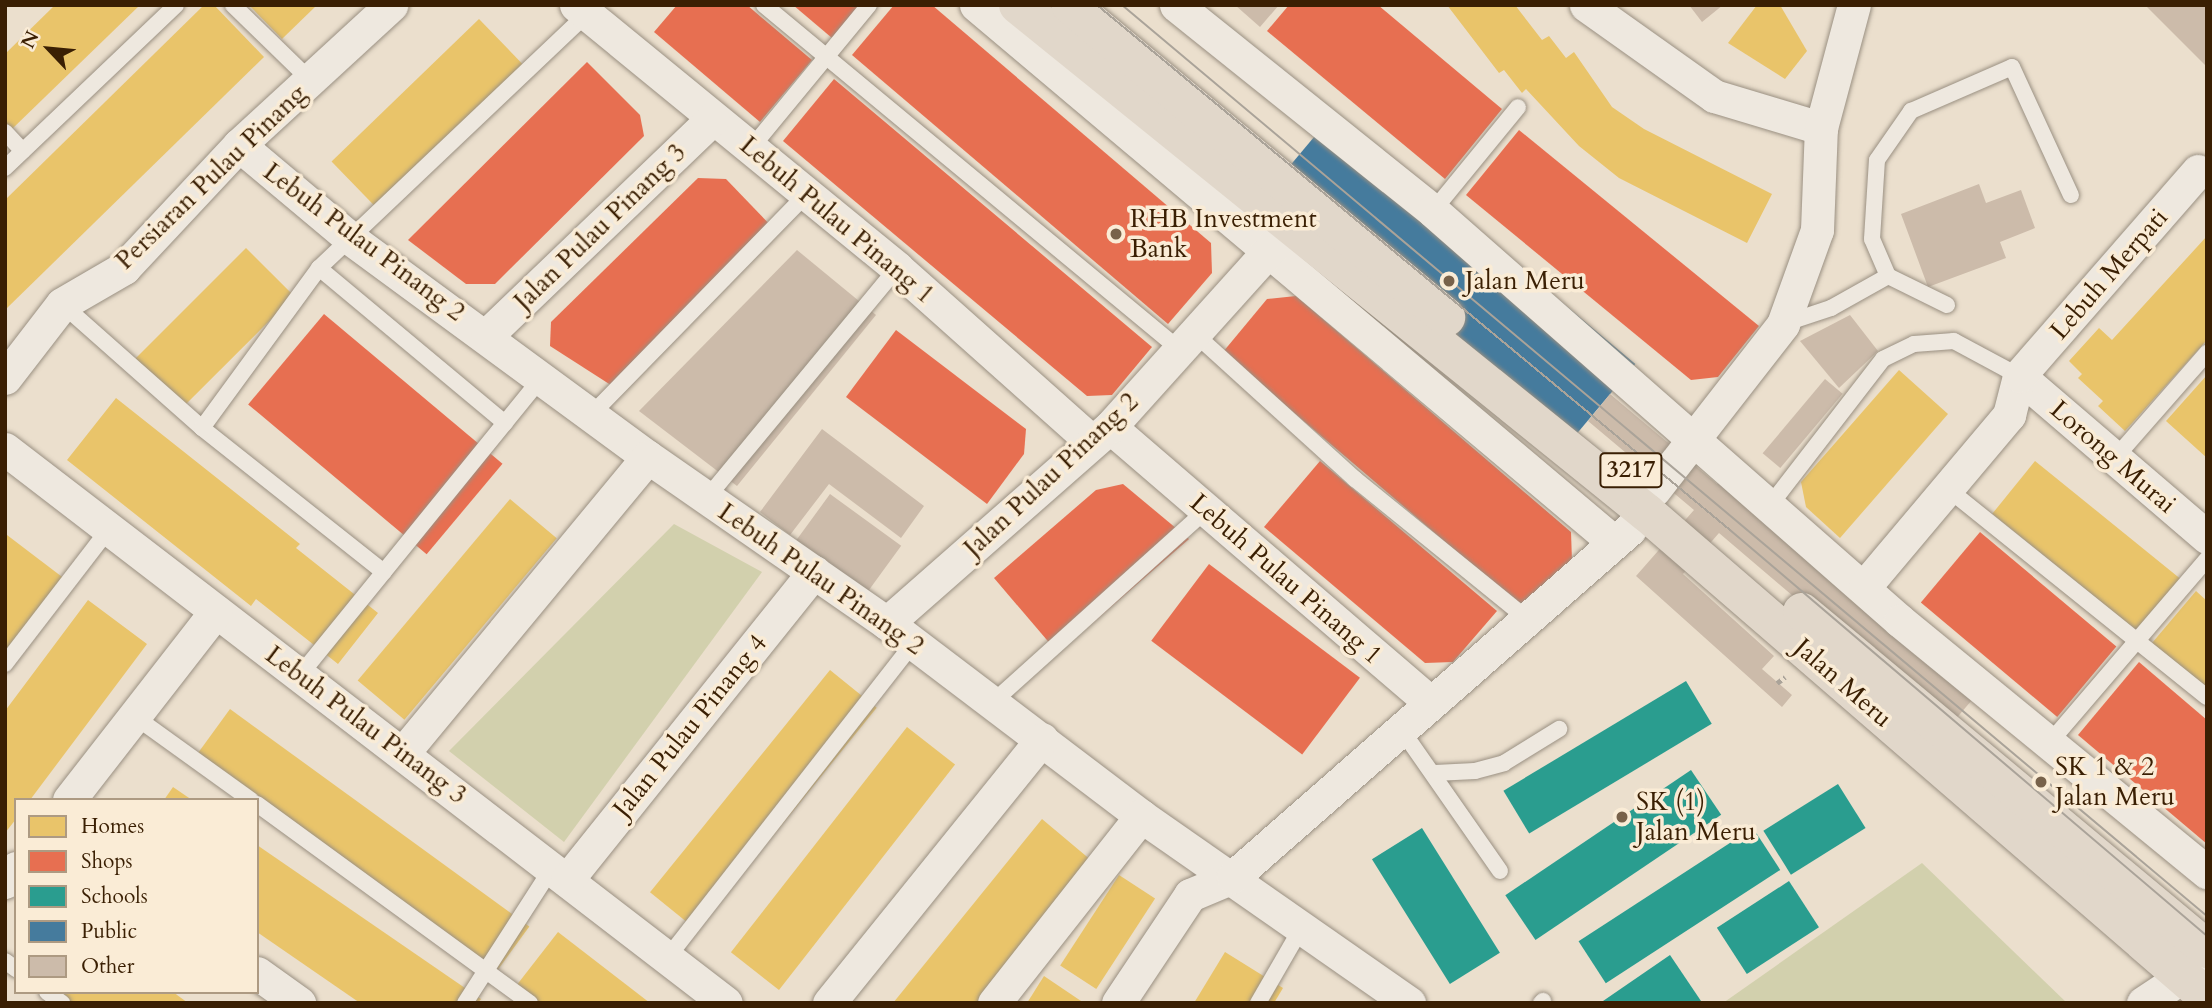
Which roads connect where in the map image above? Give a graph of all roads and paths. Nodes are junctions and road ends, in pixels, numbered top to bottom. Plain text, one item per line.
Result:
1 (176, 5) edge
2 (233, 5) edge
3 (391, 5) edge
4 (764, 5) edge
5 (869, 5) edge
6 (976, 5) edge
7 (1018, 5) edge
8 (1176, 5) edge
9 (1586, 5) edge
10 (1854, 5) edge
11 (1071, 6) edge
12 (582, 9) edge
13 (830, 58) junction
14 (310, 80) junction
15 (1518, 107) dead end
16 (713, 118) junction
17 (1821, 128) junction
18 (5, 132) edge
19 (239, 145) junction
20 (752, 147) junction
21 (23, 151) junction
22 (5, 168) edge
23 (2198, 172) dead end
24 (807, 194) junction
25 (2071, 195) dead end
26 (1433, 211) junction
27 (351, 239) junction
28 (1279, 239) junction
29 (318, 268) junction
30 (897, 268) junction
31 (1888, 276) junction
32 (62, 303) junction
33 (1947, 305) dead end
34 (1783, 324) junction
35 (487, 335) junction
36 (1187, 342) junction
37 (2207, 353) edge
38 (2019, 376) junction
39 (542, 377) junction
40 (5, 379) edge
41 (591, 415) junction
42 (505, 422) junction
43 (202, 428) junction
44 (1101, 435) junction
45 (1698, 439) junction
46 (5, 449) edge
47 (648, 457) junction
48 (2115, 458) junction
49 (1948, 489) junction
50 (706, 499) junction
51 (1651, 501) junction
52 (1771, 504) junction
53 (1206, 510) junction
54 (109, 529) junction
55 (2207, 537) edge
56 (1614, 542) junction
57 (2207, 559) edge
58 (384, 572) junction
59 (814, 572) junction
60 (1865, 586) junction
61 (216, 611) junction
62 (1527, 619) junction
63 (900, 633) junction
64 (2138, 638) junction
65 (5, 664) edge
66 (300, 675) junction
67 (1785, 677) dead end
68 (1777, 683) dead end
69 (2207, 696) edge
70 (993, 702) junction
71 (1431, 703) junction
72 (134, 716) junction
73 (1401, 729) junction
74 (1559, 729) dead end
75 (1042, 739) junction
76 (2051, 741) junction
77 (402, 753) junction
78 (1435, 773) junction
79 (71, 798) edge
80 (248, 798) edge
81 (259, 805) edge
82 (1141, 817) junction
83 (1500, 872) dead end
84 (2207, 872) edge
85 (560, 874) junction
86 (1233, 877) junction
87 (1303, 925) junction
88 (668, 957) junction
89 (2196, 957) edge
90 (489, 969) junction
91 (259, 974) edge
92 (1392, 997) edge
93 (299, 1003) edge
94 (465, 1003) edge
95 (530, 1003) edge
96 (726, 1003) edge
97 (829, 1003) edge
98 (994, 1003) edge
99 (1118, 1003) edge
100 (1258, 1003) edge
101 (2143, 1003) edge

1 - 21 lane
2 - 14 lane
3 - 14 street, Persiaran Pulau Pinang
4 - 13 lane
5 - 13 lane
6 - 28 street
7 - 28 highway, Jalan Meru / 3217
8 - 26 street
9 - 17 street
10 - 17 street
11 - 51 highway, Jalan Meru / 3217
12 - 16 street, Lebuh Pulau Pinang 1
12 - 27 lane
13 - 20 lane
13 - 36 lane
14 - 19 street, Persiaran Pulau Pinang
15 - 26 lane
16 - 20 street, Lebuh Pulau Pinang 1
16 - 35 street, Jalan Pulau Pinang 3
17 - 34 street
18 - 21 lane
19 - 27 street, Lebuh Pulau Pinang 2
19 - 32 street, Persiaran Pulau Pinang
20 - 24 street, Lebuh Pulau Pinang 1
21 - 22 lane
23 - 38 street, Lebuh Merpati
24 - 30 street, Lebuh Pulau Pinang 1
24 - 41 lane
25 - 31 lane
26 - 45 street
27 - 29 lane
27 - 35 street, Lebuh Pulau Pinang 2
28 - 36 street, Jalan Pulau Pinang 2
28 - 51 highway, Jalan Meru / 3217
28 - 56 street
29 - 42 lane
29 - 43 lane
30 - 44 street, Lebuh Pulau Pinang 1
30 - 50 lane
31 - 33 lane
31 - 34 lane
32 - 40 street, Persiaran Pulau Pinang
32 - 43 lane
34 - 45 street
35 - 39 street, Lebuh Pulau Pinang 2
36 - 44 street, Jalan Pulau Pinang 2
36 - 62 lane
37 - 48 lane
38 - 48 street, Lorong Murai
38 - 49 street
38 - 52 lane
39 - 41 street, Lebuh Pulau Pinang 2
39 - 42 lane
41 - 47 street, Lebuh Pulau Pinang 2
42 - 58 lane
43 - 58 lane
44 - 53 street, Lebuh Pulau Pinang 1
44 - 63 street, Jalan Pulau Pinang 2
45 - 51 street
45 - 52 street
46 - 54 street, Lebuh Pulau Pinang 3
47 - 50 street, Lebuh Pulau Pinang 2
47 - 77 street
48 - 55 street, Lorong Murai
49 - 60 street
49 - 64 lane
50 - 59 street, Lebuh Pulau Pinang 2
51 - 56 street
51 - 89 highway, Jalan Meru / 3217
52 - 60 street
53 - 70 lane
53 - 71 street, Lebuh Pulau Pinang 1
54 - 61 street, Lebuh Pulau Pinang 3
54 - 65 lane
56 - 62 street
57 - 64 lane
58 - 66 lane
59 - 63 street, Lebuh Pulau Pinang 2
59 - 85 street, Jalan Pulau Pinang 4
60 - 76 street
61 - 66 street, Lebuh Pulau Pinang 3
61 - 72 street
62 - 71 street
63 - 70 street, Lebuh Pulau Pinang 2
63 - 88 lane
64 - 69 lane
64 - 76 lane
66 - 77 street, Lebuh Pulau Pinang 3
67 - 68 path
70 - 75 street, Lebuh Pulau Pinang 2
71 - 73 street
72 - 79 street
72 - 80 lane
73 - 78 lane
73 - 86 street
74 - 78 lane
75 - 82 street, Lebuh Pulau Pinang 2
75 - 97 street
76 - 84 street
77 - 85 street, Lebuh Pulau Pinang 3
78 - 83 lane
81 - 90 lane
82 - 86 street, Lebuh Pulau Pinang 2
82 - 98 street
85 - 88 street, Lebuh Pulau Pinang 3
85 - 90 lane
86 - 87 street, Lebuh Pulau Pinang 2
86 - 99 street
87 - 92 street, Lebuh Pulau Pinang 2
87 - 100 lane
88 - 96 street, Lebuh Pulau Pinang 3
89 - 101 street
90 - 94 lane
90 - 95 lane
91 - 93 street

